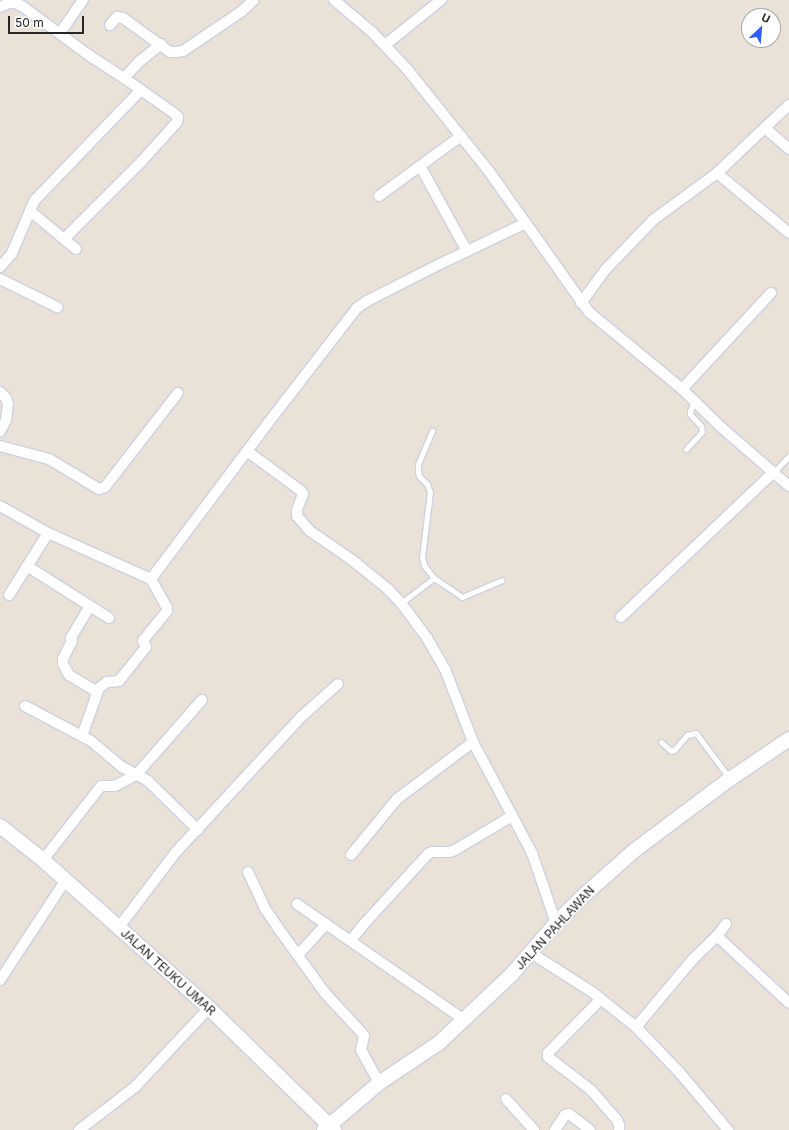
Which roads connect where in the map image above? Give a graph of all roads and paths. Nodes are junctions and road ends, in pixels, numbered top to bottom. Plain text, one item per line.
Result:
1 (83, 0) edge
2 (254, 0) edge
3 (334, 0) edge
4 (441, 0) edge
5 (0, 7) edge
6 (110, 25) dead end
7 (60, 33) junction
8 (161, 44) junction
9 (385, 45) junction
10 (124, 78) junction
11 (141, 90) junction
12 (789, 105) edge
13 (765, 128) junction
14 (461, 136) junction
15 (789, 149) edge
16 (420, 166) junction
17 (717, 173) junction
18 (379, 196) dead end
19 (30, 211) junction
20 (526, 223) junction
21 (789, 233) edge
22 (64, 239) junction
23 (76, 249) dead end
24 (467, 251) junction
25 (0, 267) edge
26 (0, 279) edge
27 (771, 293) dead end
28 (581, 303) junction
29 (57, 308) dead end
30 (682, 389) junction
31 (0, 392) edge
32 (178, 393) dead end
33 (694, 402) junction
34 (432, 431) dead end
35 (0, 432) edge
36 (0, 446) edge
37 (686, 449) dead end
38 (247, 451) junction
39 (789, 456) edge
40 (773, 473) junction
41 (789, 486) edge
42 (0, 506) edge
43 (48, 533) junction
44 (27, 566) junction
45 (434, 578) junction
46 (150, 579) junction
47 (502, 580) dead end
48 (9, 595) dead end
49 (401, 604) junction
50 (90, 606) junction
51 (621, 617) dead end
52 (109, 618) dead end
53 (338, 684) dead end
54 (97, 692) junction
55 (202, 700) dead end
56 (25, 706) dead end
57 (82, 736) junction
58 (789, 739) edge
59 (473, 742) junction
60 (662, 742) dead end
61 (136, 775) junction
62 (730, 779) junction
63 (512, 816) junction
64 (0, 826) edge
65 (198, 830) junction
66 (351, 855) dead end
67 (43, 860) junction
68 (248, 872) dead end
69 (66, 881) junction
70 (297, 904) dead end
71 (556, 923) junction
72 (326, 924) junction
73 (726, 924) dead end
74 (119, 927) junction
75 (717, 936) junction
76 (351, 940) junction
77 (531, 953) junction
78 (298, 956) junction
79 (0, 980) edge
80 (601, 999) junction
81 (789, 1003) edge
82 (209, 1008) junction
83 (463, 1019) junction
84 (636, 1027) junction
85 (379, 1083) junction
86 (506, 1099) dead end
87 (329, 1128) edge
88 (79, 1130) edge
89 (534, 1130) edge
90 (555, 1130) edge
91 (590, 1130) edge
92 (619, 1130) edge
93 (728, 1130) edge

1 - 7 street
2 - 8 street
3 - 9 street
4 - 9 street
5 - 7 street
6 - 8 street
7 - 10 street
8 - 10 street
9 - 14 street
10 - 11 street
11 - 19 street
11 - 22 street
12 - 13 street
13 - 15 street
13 - 17 street
14 - 16 street
14 - 20 street
16 - 18 street
16 - 24 street
17 - 21 street
17 - 28 street
19 - 22 street
19 - 25 street
20 - 24 street
20 - 28 street
22 - 23 street
24 - 38 street
26 - 29 street
27 - 30 street
28 - 30 street
30 - 33 street
31 - 35 street
32 - 36 street
33 - 37 lane
33 - 40 street
34 - 45 lane
38 - 46 street
38 - 49 street
39 - 40 lane
40 - 41 street
40 - 51 street
42 - 43 street
43 - 44 street
43 - 46 street
44 - 48 street
44 - 50 street
45 - 47 lane
45 - 49 lane
46 - 54 street
49 - 59 street
50 - 52 street
50 - 54 street
53 - 65 street
54 - 57 street
55 - 61 street
56 - 57 street
57 - 61 street
58 - 62 main road, JALAN PAHLAWAN
59 - 63 street
59 - 66 street
60 - 62 lane
61 - 65 street
61 - 67 street
62 - 71 main road, JALAN PAHLAWAN
63 - 71 street
63 - 76 street
64 - 67 main road, JALAN TEUKU UMAR
65 - 74 street
67 - 69 main road, JALAN TEUKU UMAR
68 - 78 street
69 - 74 main road, JALAN TEUKU UMAR
69 - 79 street
70 - 72 street
71 - 77 main road, JALAN PAHLAWAN
72 - 76 street
72 - 78 street
73 - 75 street
74 - 82 main road, JALAN TEUKU UMAR
75 - 81 street
75 - 84 street
76 - 83 street
77 - 80 street
77 - 83 main road, JALAN PAHLAWAN
78 - 85 street
80 - 84 street
80 - 92 street
82 - 87 main road, JALAN TEUKU UMAR
82 - 88 street
83 - 85 main road, JALAN PAHLAWAN
84 - 93 street
85 - 87 main road, JALAN PAHLAWAN
86 - 89 street
90 - 91 street

